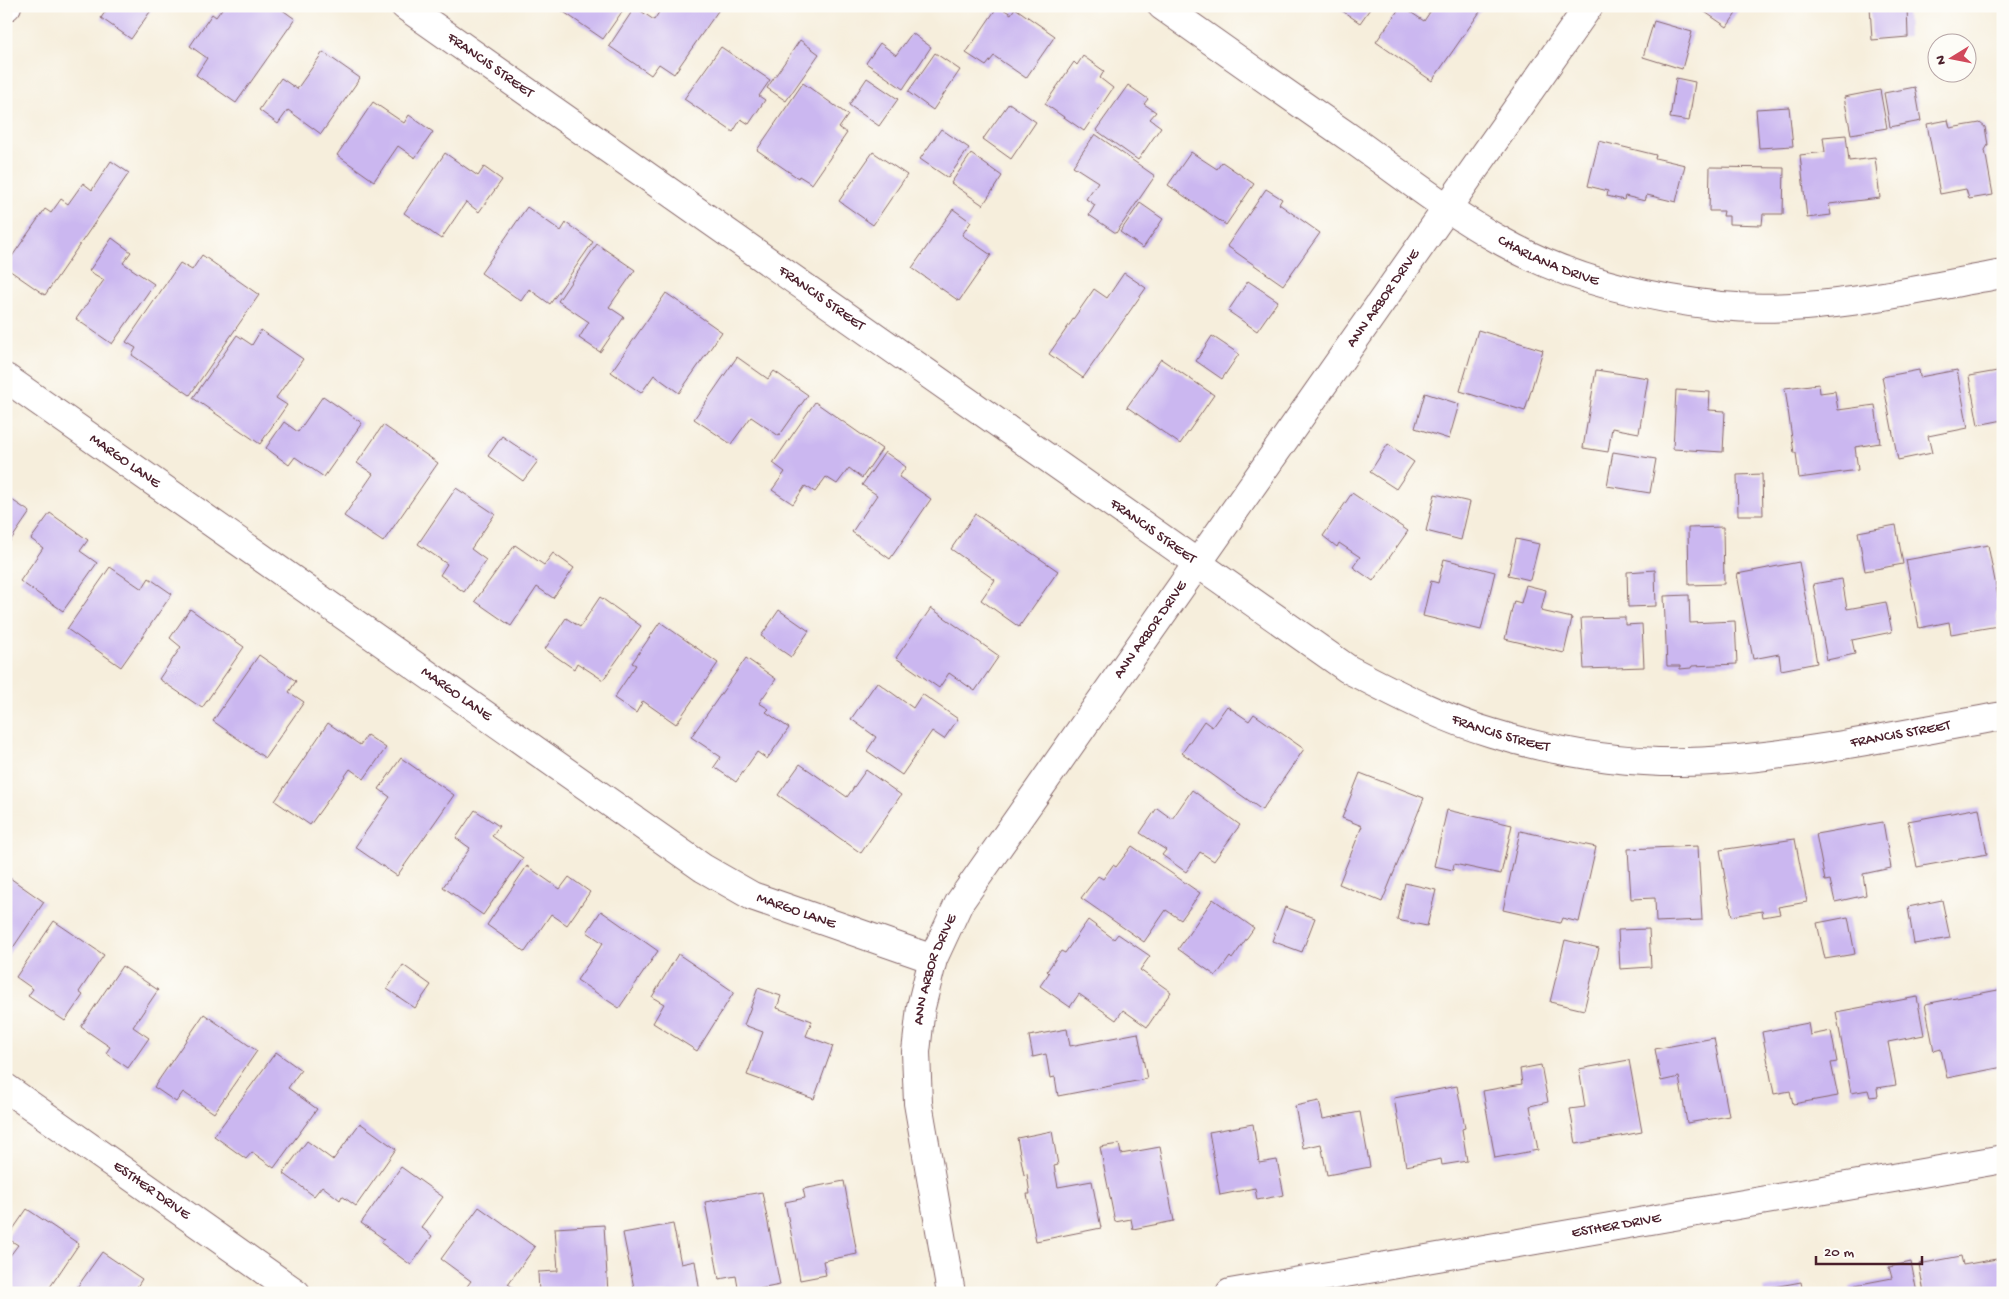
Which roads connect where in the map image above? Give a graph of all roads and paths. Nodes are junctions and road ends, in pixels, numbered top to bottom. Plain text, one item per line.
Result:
1 (405, 6) edge
2 (1162, 6) edge
3 (1589, 6) edge
4 (1447, 207) junction
5 (2003, 274) edge
6 (6, 378) edge
7 (1197, 564) junction
8 (2003, 716) edge
9 (933, 959) junction
10 (6, 1088) edge
11 (2003, 1159) edge
12 (296, 1293) edge
13 (951, 1293) edge
14 (1230, 1293) edge

1 - 7 street, FRANCIS STREET
2 - 4 street, CHARLANA DRIVE
3 - 4 street, ANN ARBOR DRIVE
4 - 5 street, CHARLANA DRIVE
4 - 7 street, ANN ARBOR DRIVE
6 - 9 street, MARGO LANE
7 - 8 street, FRANCIS STREET
7 - 9 street, ANN ARBOR DRIVE
9 - 13 street, ANN ARBOR DRIVE
10 - 12 street, ESTHER DRIVE
11 - 14 street, ESTHER DRIVE

